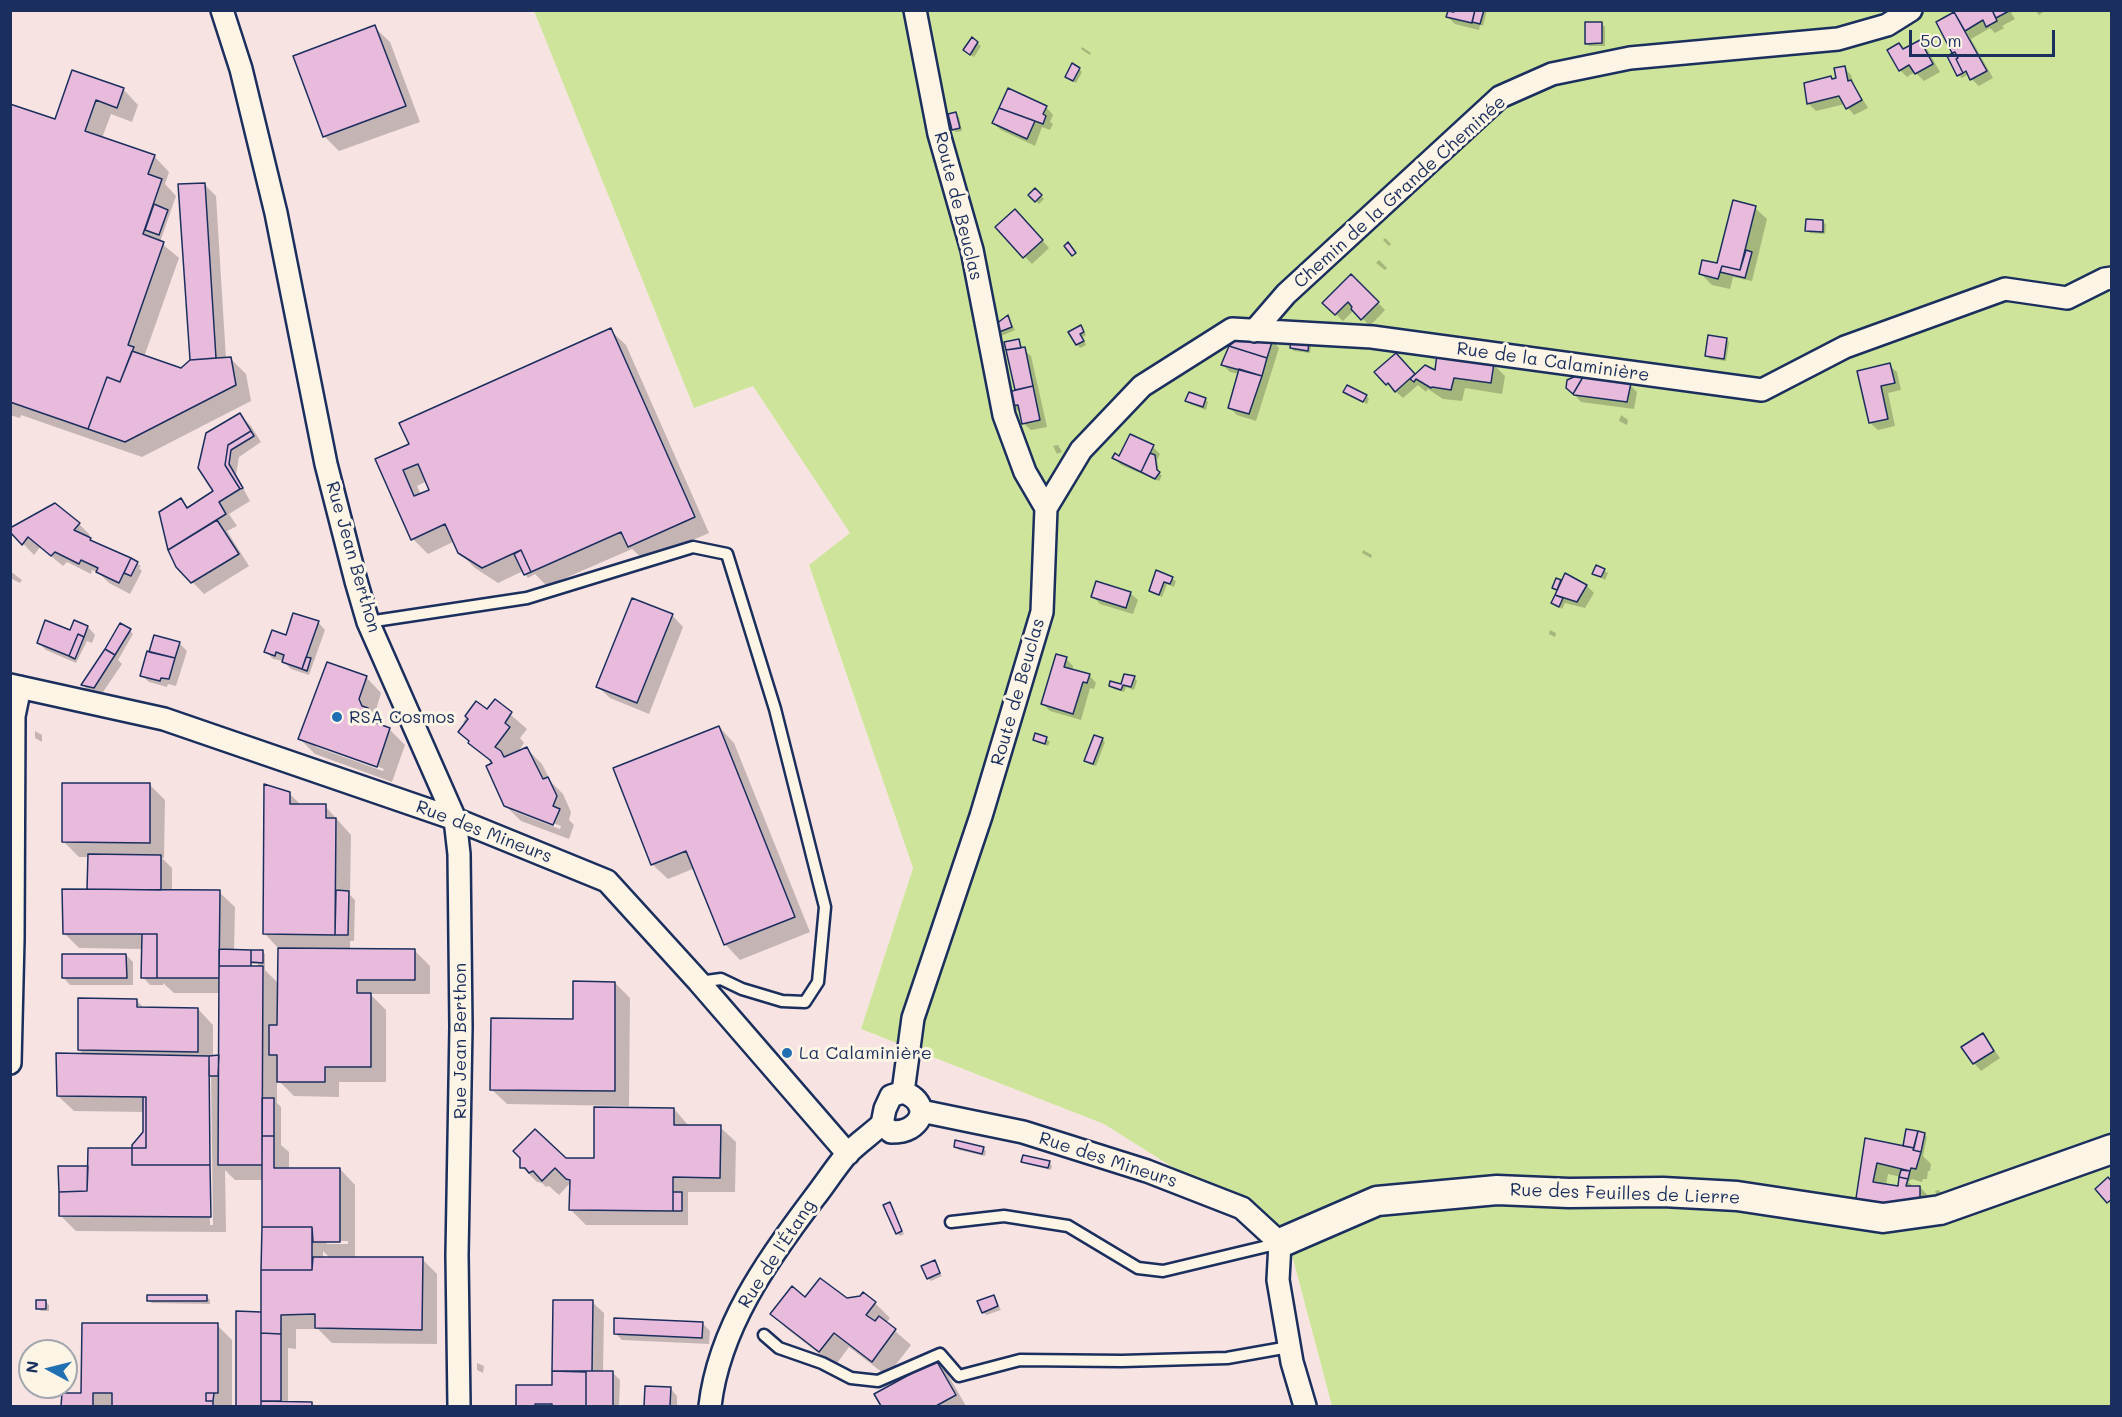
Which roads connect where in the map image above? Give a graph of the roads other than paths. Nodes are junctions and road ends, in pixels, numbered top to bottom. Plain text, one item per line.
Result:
1 (207, 10) edge
2 (915, 10) edge
3 (1911, 10) edge
4 (224, 18) edge
5 (1885, 18) edge
6 (2112, 278) edge
7 (1254, 331) junction
8 (1046, 508) junction
9 (368, 622) junction
10 (16, 686) edge
11 (455, 819) junction
12 (699, 982) junction
13 (10, 1063) edge
14 (903, 1092) junction
15 (921, 1111) junction
16 (882, 1124) junction
17 (2112, 1149) edge
18 (848, 1154) junction
19 (951, 1222) dead end
20 (1280, 1243) junction
21 (764, 1335) dead end
22 (1289, 1347) junction
23 (459, 1407) edge
24 (710, 1407) edge
25 (1305, 1407) edge

1 - 4 street
2 - 8 street, Route de Beuclas
3 - 5 street, Chemin de la Grande Cheminée
4 - 9 street, Rue Jean Berthon
5 - 7 street, Chemin de la Grande Cheminée
6 - 7 street, Rue de la Calaminière
7 - 8 street, Rue de la Calaminière
8 - 14 street, Route de Beuclas
9 - 11 street, Rue Jean Berthon
9 - 12 lane
10 - 11 street, Rue des Mineurs
10 - 13 street
11 - 12 street, Rue des Mineurs
11 - 23 street, Rue Jean Berthon
12 - 18 street, Rue des Mineurs
14 - 15 street
14 - 16 street
15 - 16 street
15 - 20 street, Rue des Mineurs
16 - 18 street, Rue de l'Étang
17 - 20 street, Rue des Feuilles de Lierre
18 - 24 street, Rue de l'Étang
19 - 20 lane
20 - 22 street
21 - 22 lane
22 - 25 street

